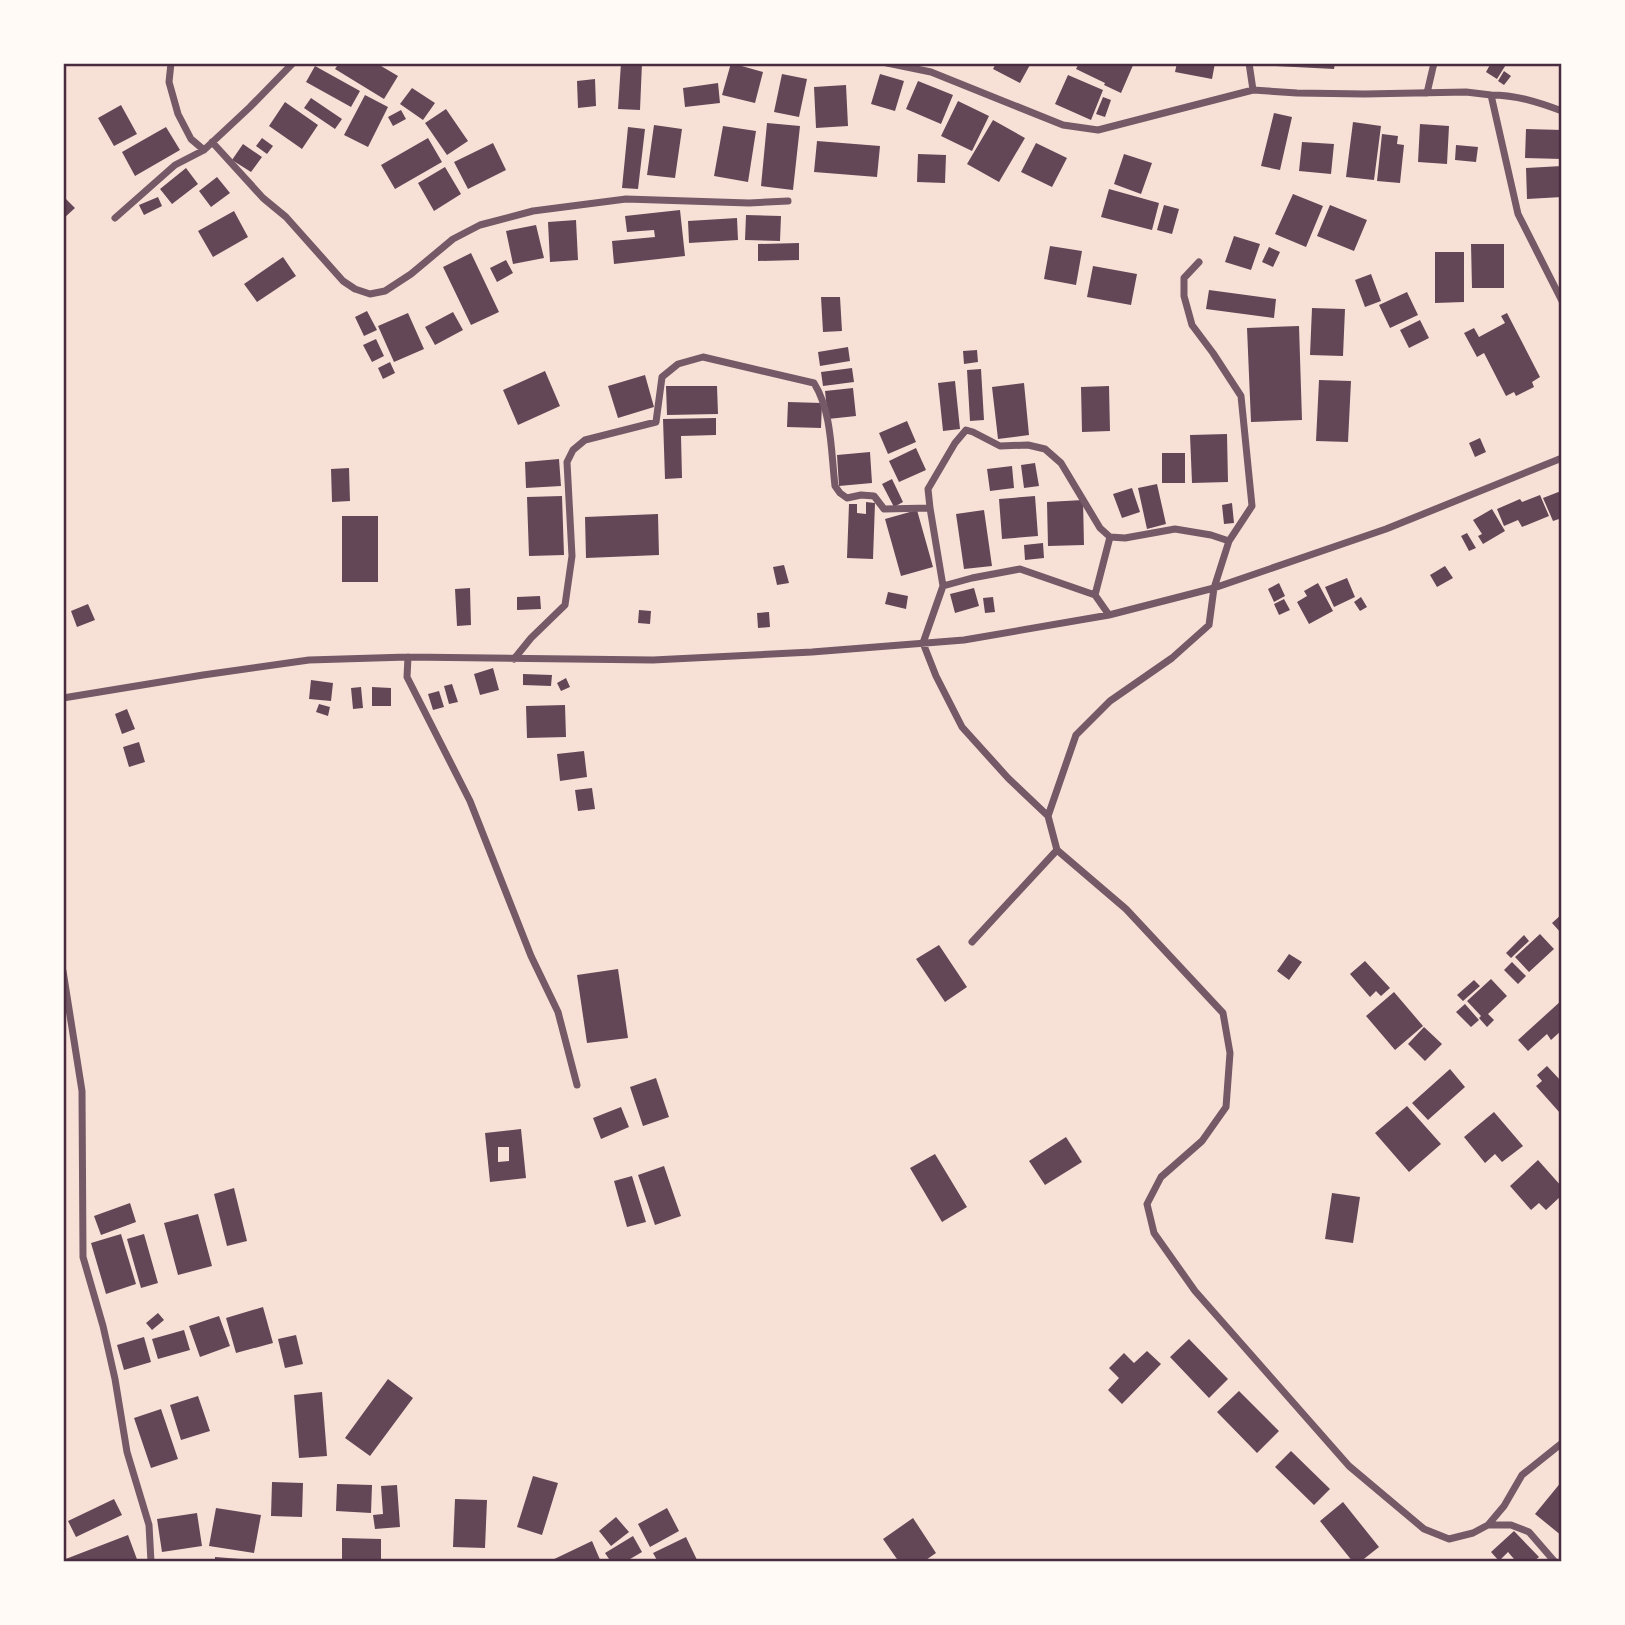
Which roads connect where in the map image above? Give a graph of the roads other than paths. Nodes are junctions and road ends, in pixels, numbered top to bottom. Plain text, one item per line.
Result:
1 (171, 63) edge
2 (292, 63) edge
3 (887, 63) edge
4 (1249, 63) edge
5 (1434, 63) edge
6 (1253, 90) junction
7 (1427, 93) junction
8 (1491, 95) junction
9 (1562, 111) edge
10 (212, 142) junction
11 (204, 150) junction
12 (788, 201) dead end
13 (115, 218) dead end
14 (1199, 262) dead end
15 (1562, 302) edge
16 (1562, 458) edge
17 (930, 508) junction
18 (1110, 537) junction
19 (1229, 541) junction
20 (943, 586) junction
21 (1214, 588) junction
22 (1096, 595) junction
23 (1109, 615) junction
24 (923, 643) junction
25 (408, 657) junction
26 (514, 659) junction
27 (63, 698) edge
28 (1048, 816) junction
29 (1057, 849) junction
30 (972, 942) dead end
31 (63, 971) edge
32 (577, 1085) dead end
33 (1562, 1443) edge
34 (1488, 1525) junction
35 (150, 1562) edge
36 (1555, 1562) edge

1 - 11 street
2 - 10 street
3 - 6 street
4 - 6 street
5 - 7 street
6 - 7 street
7 - 8 street
8 - 9 street
8 - 15 street
10 - 11 street
10 - 12 street
11 - 13 street
14 - 19 street
16 - 21 street
17 - 18 street
17 - 20 street
17 - 26 street
18 - 19 street
18 - 22 street
19 - 21 street
20 - 22 street
20 - 24 street
21 - 23 street
21 - 28 street
22 - 23 street
23 - 24 street
24 - 26 street
24 - 28 street
25 - 26 street
25 - 27 street
25 - 32 street
28 - 29 street
29 - 30 street
29 - 34 street
31 - 35 street
33 - 34 street
34 - 36 street

